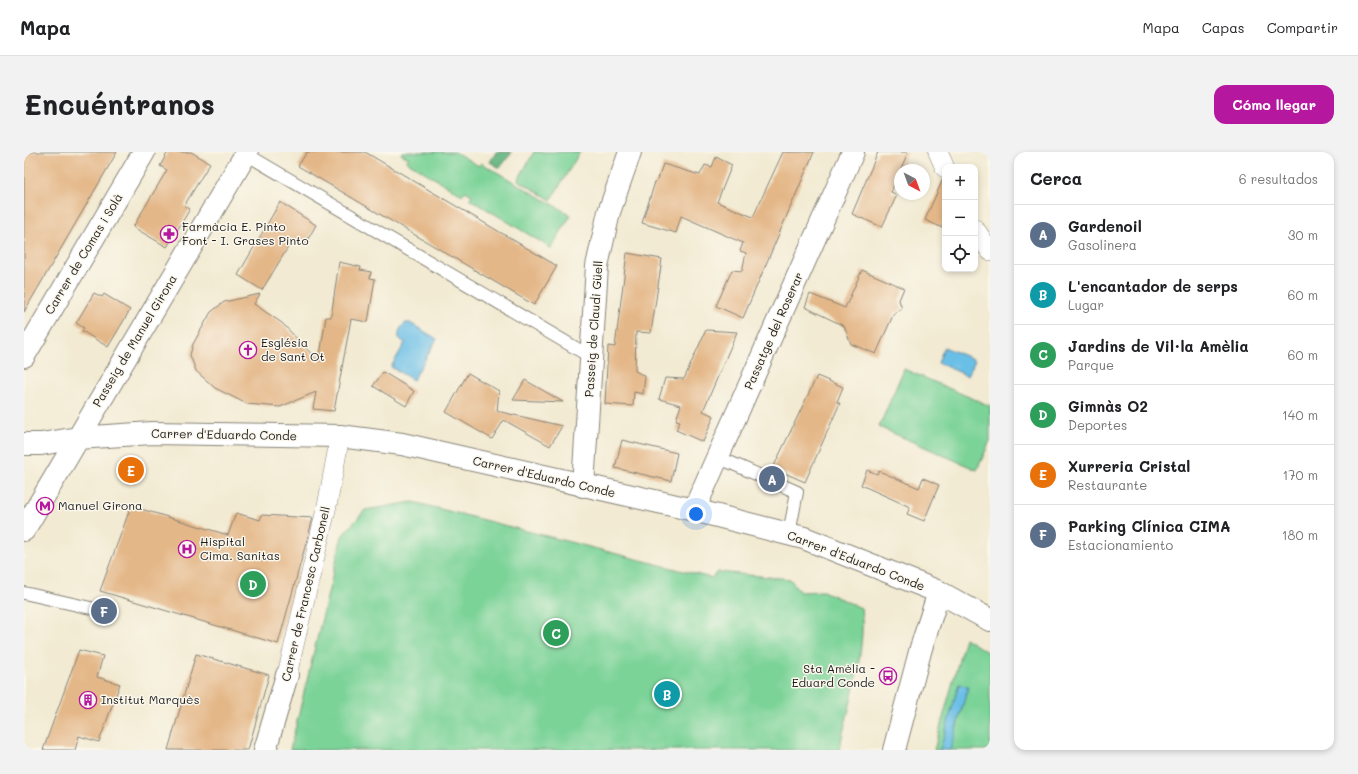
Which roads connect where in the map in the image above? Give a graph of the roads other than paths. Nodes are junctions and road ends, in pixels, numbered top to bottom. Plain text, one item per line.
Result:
1 (144, 152) edge
2 (630, 152) edge
3 (853, 152) edge
4 (938, 152) edge
5 (247, 153) edge
6 (943, 164) edge
7 (978, 233) edge
8 (990, 251) edge
9 (24, 356) edge
10 (590, 357) junction
11 (340, 436) junction
12 (78, 438) junction
13 (24, 444) edge
14 (717, 459) junction
15 (583, 486) junction
16 (694, 510) junction
17 (24, 530) edge
18 (789, 534) junction
19 (939, 592) junction
20 (24, 593) edge
21 (96, 600) dead end
22 (60, 601) junction
23 (104, 611) dead end
24 (990, 620) edge
25 (287, 675) joint
26 (265, 750) edge
27 (894, 750) edge

1 - 9 street, Carrer de Comas i Solà
2 - 10 street, Passeig de Claudi Güell
3 - 14 street, Passatge del Roserar
4 - 6 street
5 - 10 lane
5 - 12 street, Passeig de Manuel Girona
7 - 8 street
10 - 15 street, Passeig de Claudi Güell
11 - 12 street, Carrer d'Eduardo Conde
11 - 15 street, Carrer d'Eduardo Conde
11 - 25 street, Carrer de Francesc Carbonell
12 - 13 street, Carrer d'Eduardo Conde
12 - 17 street, Passeig de Manuel Girona
14 - 16 street, Passatge del Roserar
14 - 18 lane
15 - 16 street, Carrer d'Eduardo Conde
16 - 18 street, Carrer d'Eduardo Conde
18 - 19 street, Carrer d'Eduardo Conde
19 - 24 street, Carrer d'Eduardo Conde
19 - 27 street
20 - 22 lane
21 - 22 lane
22 - 23 lane
25 - 26 street, Carrer de Francesc Carbonell

